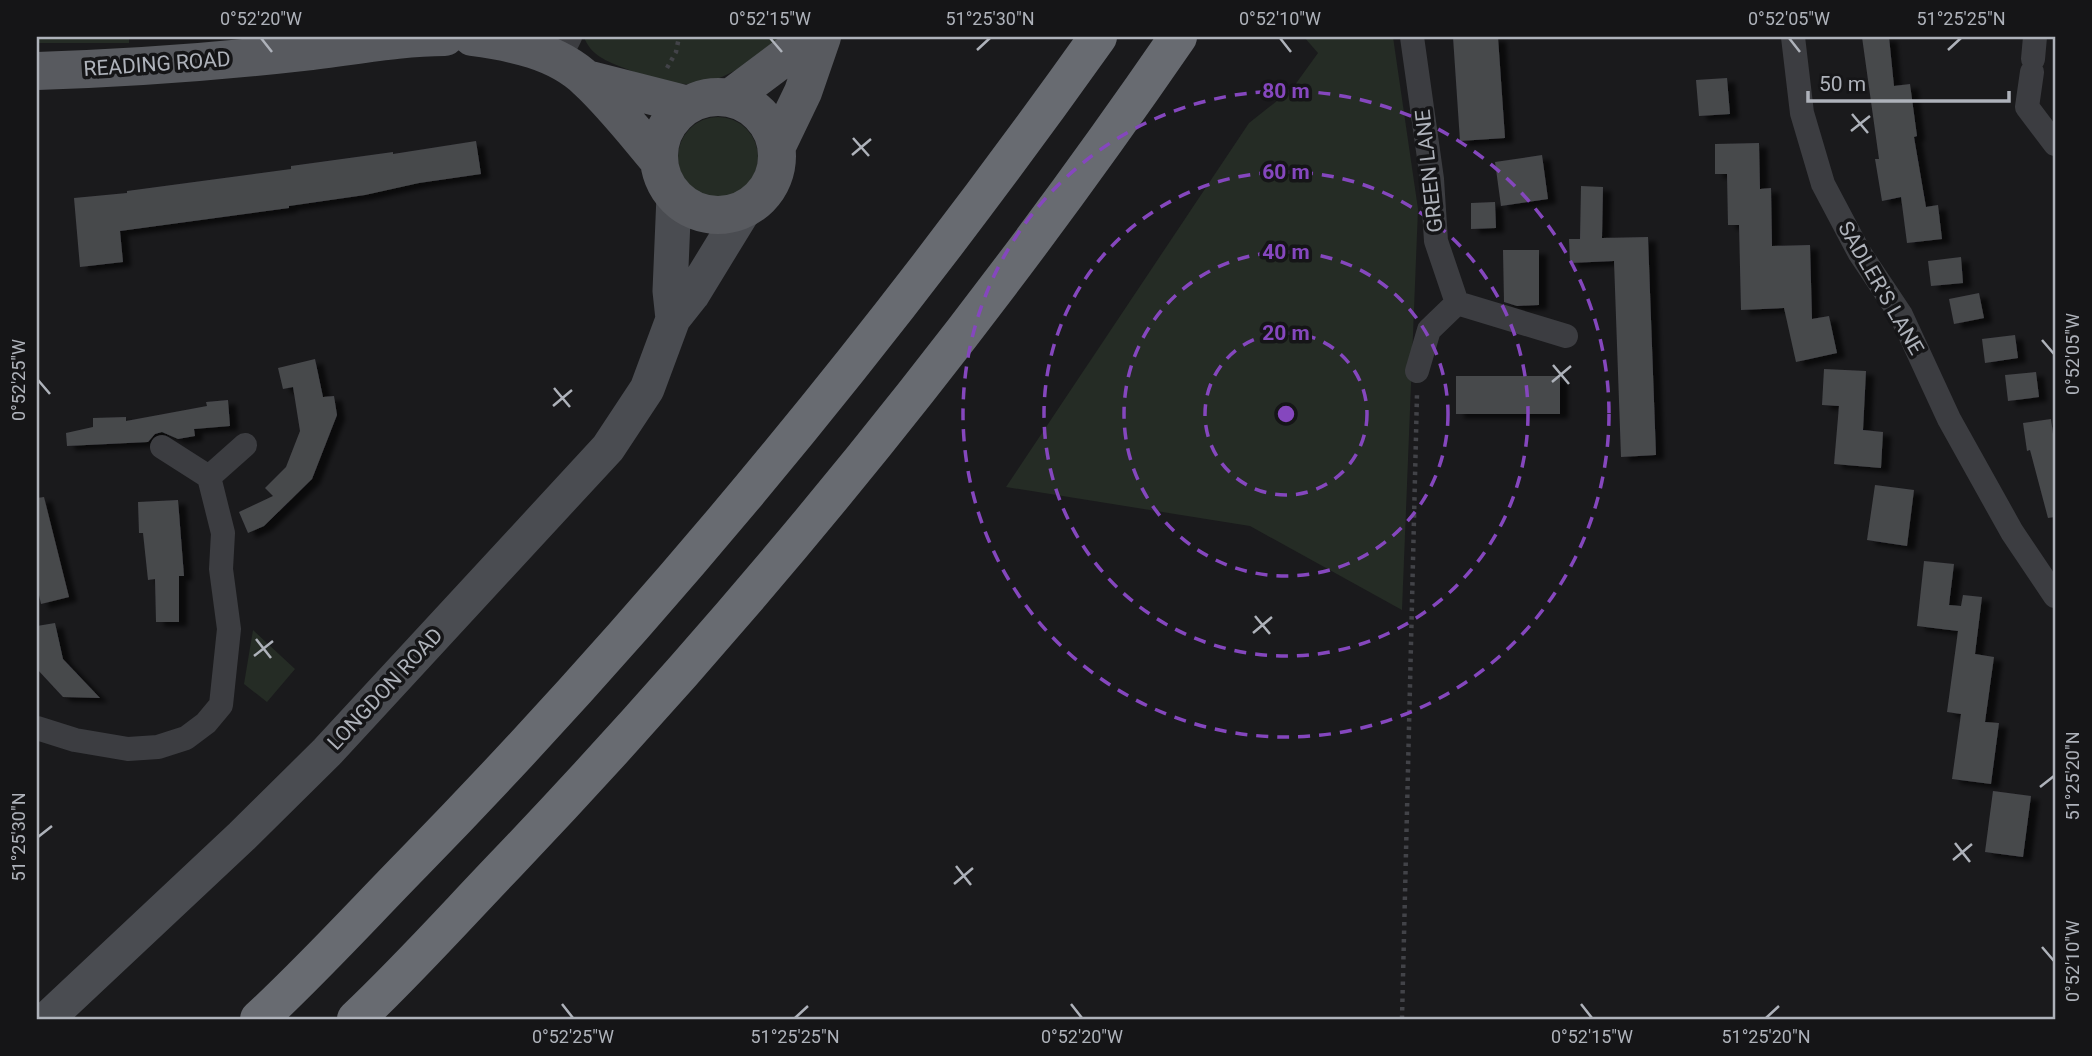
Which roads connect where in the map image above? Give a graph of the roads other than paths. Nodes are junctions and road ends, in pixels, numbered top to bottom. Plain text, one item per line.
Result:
1 (445, 37) edge
2 (472, 37) edge
3 (822, 37) edge
4 (1098, 37) edge
5 (1178, 37) edge
6 (1412, 37) edge
7 (1793, 37) edge
8 (2033, 56) edge
9 (571, 59) edge
10 (37, 71) edge
11 (730, 98) junction
12 (688, 105) junction
13 (2055, 144) edge
14 (777, 146) junction
15 (659, 161) junction
16 (674, 196) junction
17 (744, 210) junction
18 (1457, 303) junction
19 (673, 319) junction
20 (1566, 336) dead end
21 (1417, 371) road end
22 (246, 445) dead end
23 (162, 447) dead end
24 (209, 477) junction
25 (2055, 596) edge
26 (37, 728) edge
27 (47, 1019) edge
28 (259, 1019) edge
29 (356, 1019) edge

1 - 10 main road, READING ROAD
2 - 9 main road
3 - 11 main road
3 - 14 main road
4 - 28 highway
5 - 29 highway
6 - 18 street, GREEN LANE
7 - 25 street, SADLER'S LANE
8 - 13 street
9 - 12 main road
9 - 15 main road
11 - 12 main road
11 - 14 main road
12 - 15 main road
14 - 17 main road
15 - 16 main road
16 - 17 main road
16 - 19 street, LONGDON ROAD
17 - 19 street, LONGDON ROAD
18 - 20 street
18 - 21 street
19 - 27 street, LONGDON ROAD
22 - 24 street
23 - 24 street
24 - 26 street

